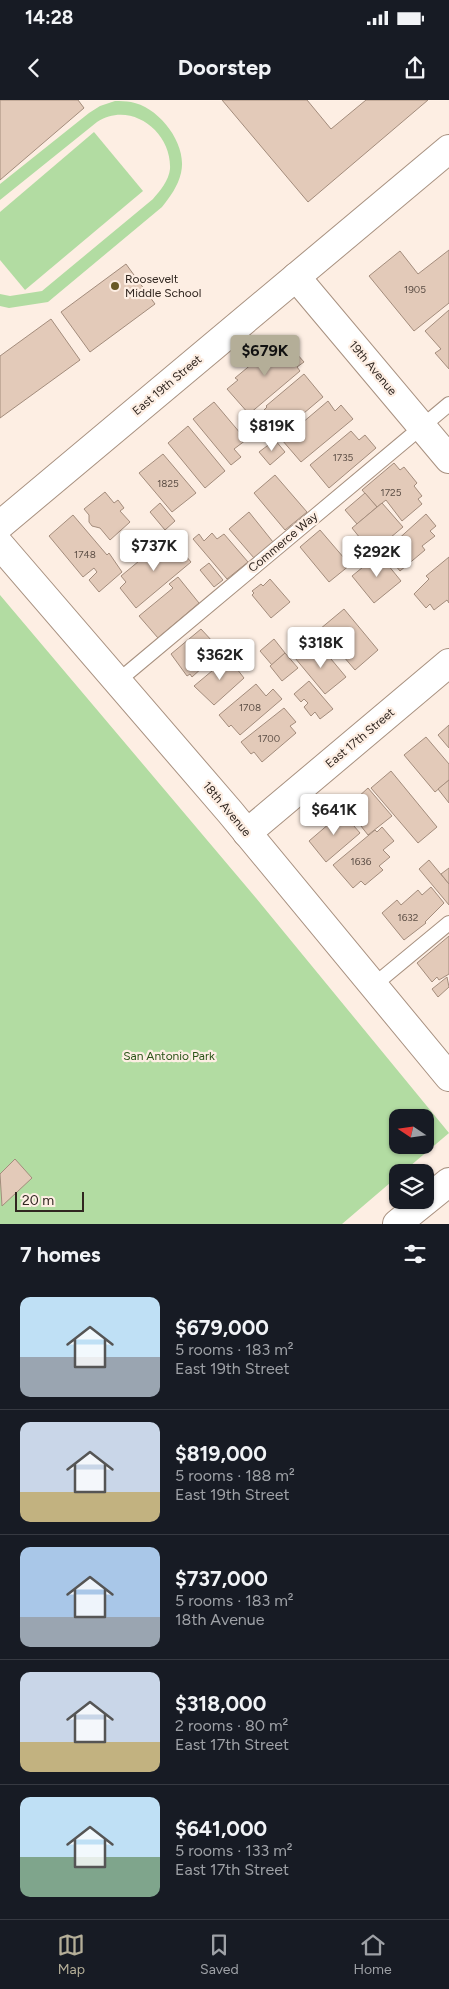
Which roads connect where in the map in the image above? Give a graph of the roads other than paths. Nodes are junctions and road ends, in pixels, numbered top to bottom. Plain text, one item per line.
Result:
1 (449, 148) edge
2 (296, 278) junction
3 (449, 404) edge
4 (422, 427) junction
5 (449, 459) edge
6 (0, 525) edge
7 (0, 545) edge
8 (449, 663) edge
9 (118, 681) junction
10 (247, 833) junction
11 (449, 923) edge
12 (374, 985) junction
13 (449, 1076) edge
14 (449, 1182) edge
15 (397, 1224) edge

1 - 2 street, East 19th Street
2 - 4 street, 19th Avenue
2 - 6 street, East 19th Street
3 - 4 lane, Commerce Way
4 - 5 street, 19th Avenue
4 - 9 lane, Commerce Way
7 - 9 street, 18th Avenue
8 - 10 street, East 17th Street
9 - 10 street, 18th Avenue
10 - 12 street, 18th Avenue
11 - 12 lane
12 - 13 street, 18th Avenue
14 - 15 street

